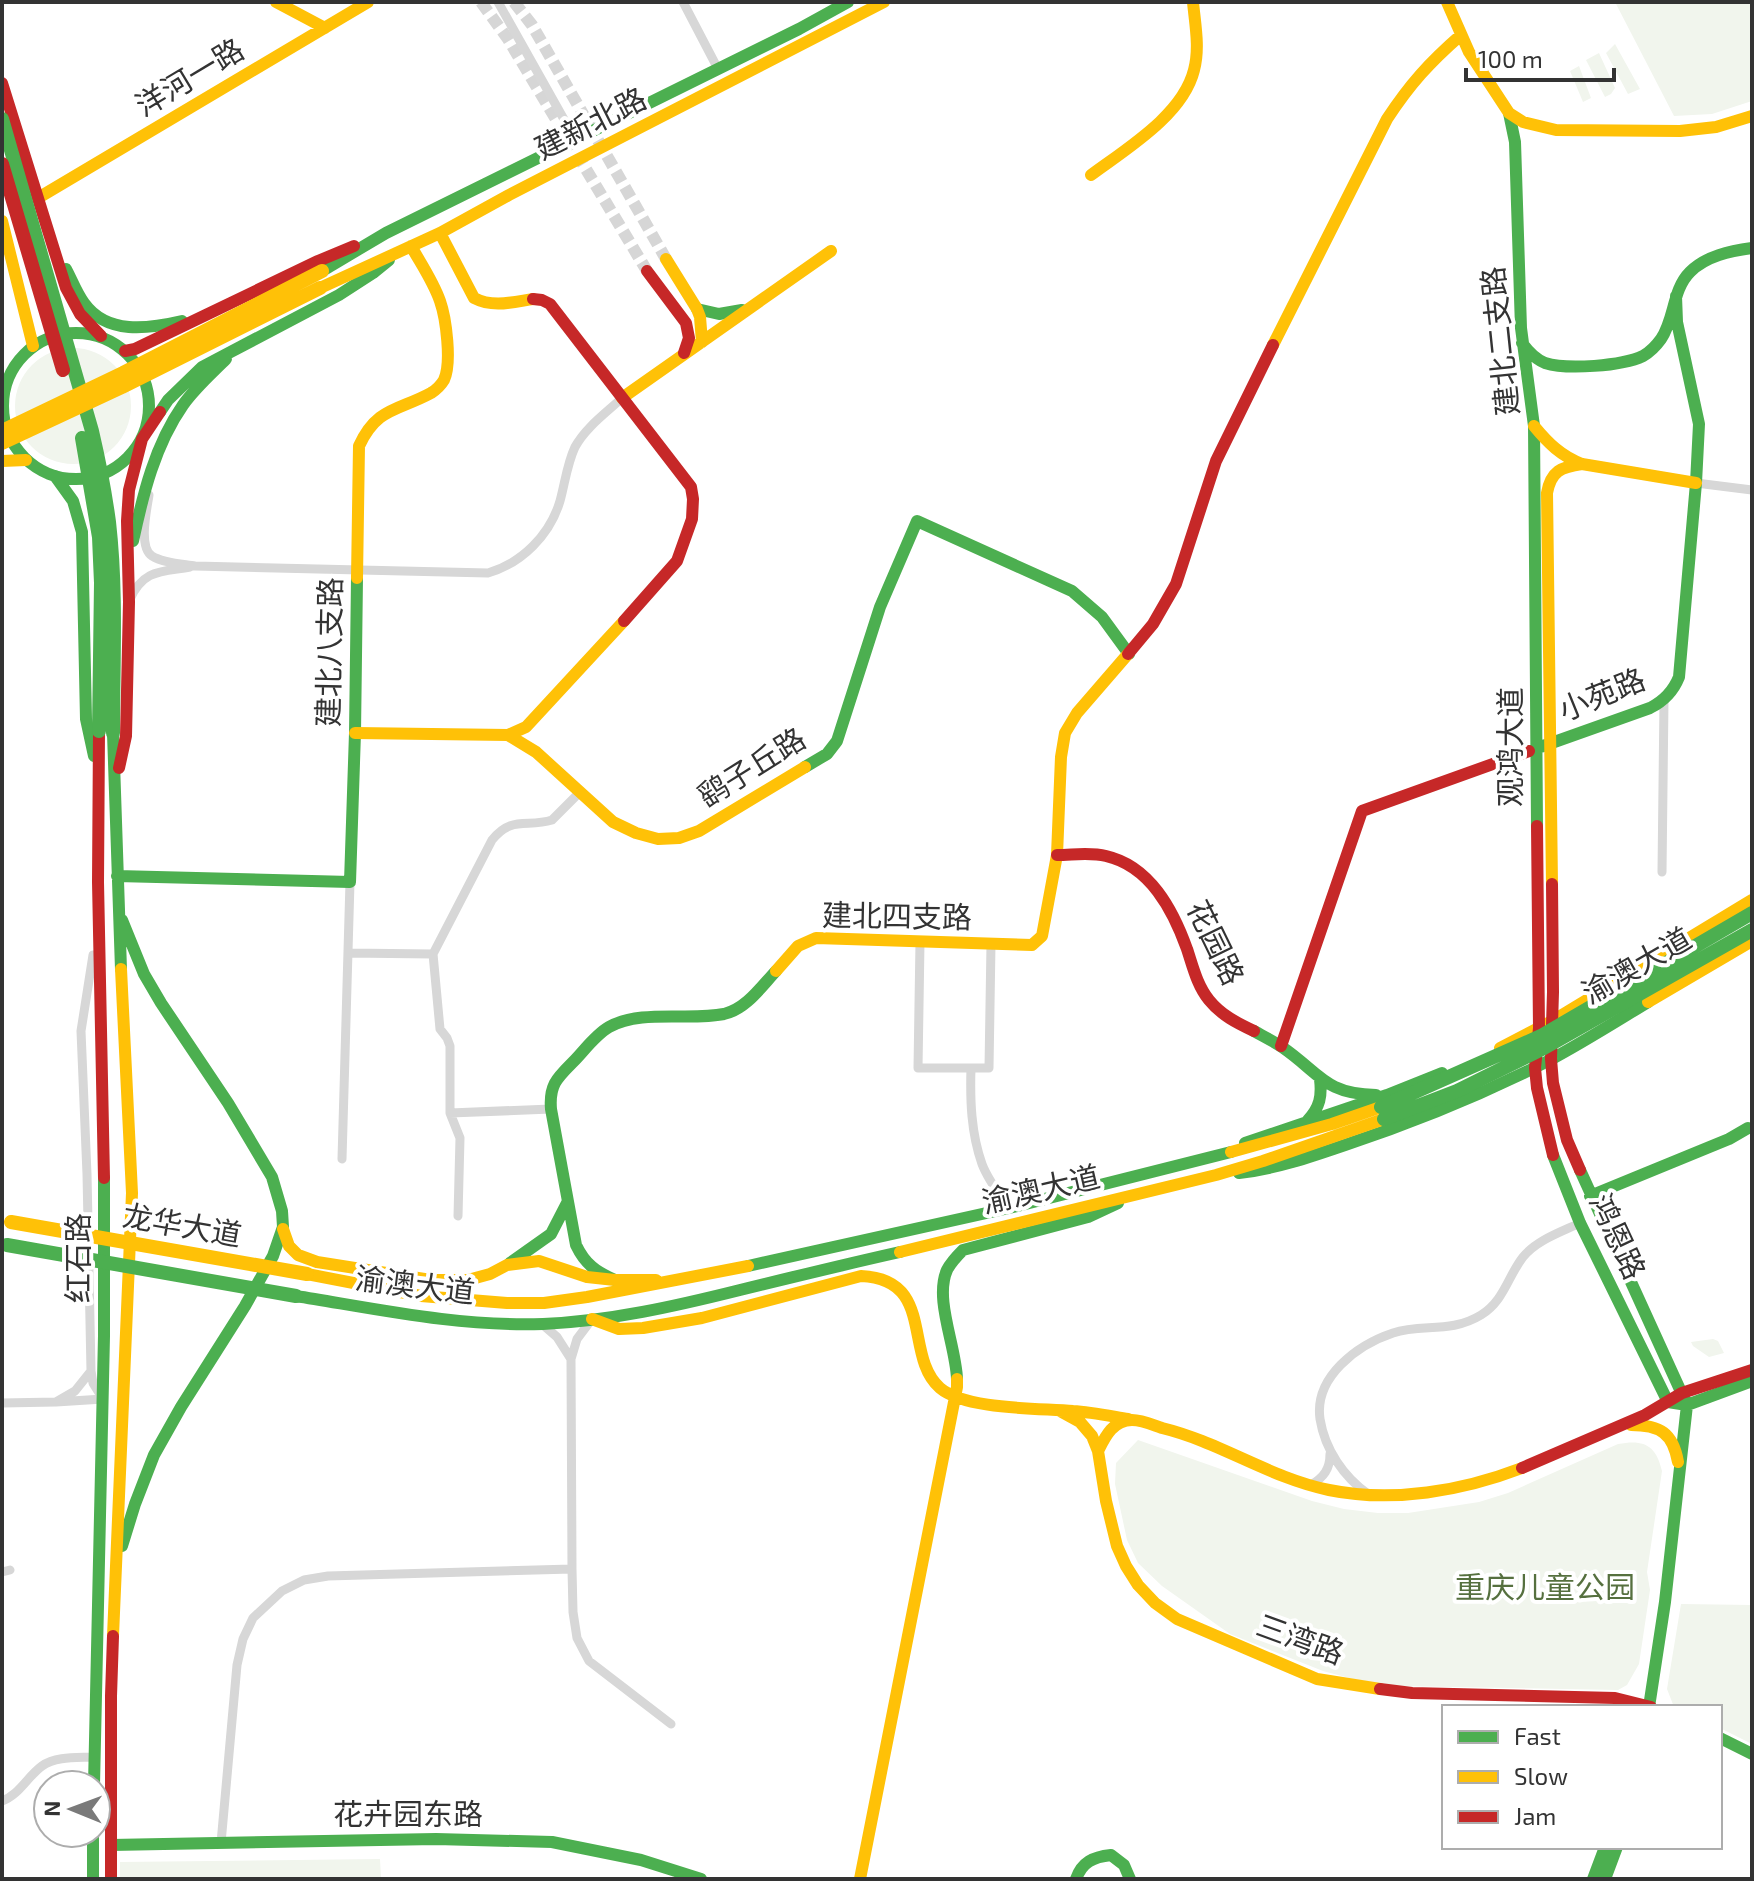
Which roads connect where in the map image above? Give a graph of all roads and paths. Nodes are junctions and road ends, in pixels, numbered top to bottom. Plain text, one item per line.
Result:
1 (276, 2) edge
2 (368, 2) edge
3 (498, 2) edge
4 (683, 2) edge
5 (848, 2) edge
6 (884, 2) edge
7 (1193, 2) edge
8 (1447, 2) edge
9 (325, 28) junction
10 (1461, 35) junction
11 (718, 69) junction
12 (2, 83) edge
13 (1509, 113) junction
14 (1752, 116) edge
15 (2, 119) edge
16 (575, 139) junction
17 (2, 164) edge
18 (1091, 175) dead end
19 (38, 198) junction
20 (2, 221) edge
21 (386, 233) junction
22 (440, 233) junction
23 (50, 238) junction
24 (406, 248) junction
25 (1752, 248) edge
26 (831, 251) dead end
27 (666, 259) tunnel mouth
28 (647, 271) tunnel mouth
29 (1676, 296) junction
30 (752, 307) junction
31 (697, 309) junction
32 (216, 312) junction
33 (103, 338) junction
34 (702, 342) junction
35 (1522, 343) junction
36 (33, 346) junction
37 (234, 350) junction
38 (125, 351) junction
39 (682, 355) junction
40 (622, 398) junction
41 (4, 400) edge
42 (1534, 426) junction
43 (2, 431) edge
44 (142, 439) junction
45 (2, 443) edge
46 (26, 460) junction
47 (2, 461) edge
48 (155, 464) junction
49 (1582, 464) junction
50 (55, 476) junction
51 (1696, 483) junction
52 (1751, 489) edge
53 (195, 566) junction
54 (129, 568) junction
55 (358, 569) junction
56 (129, 602) junction
57 (1129, 654) junction
58 (1664, 700) junction
59 (535, 717) junction
60 (106, 732) junction
61 (355, 733) junction
62 (508, 735) junction
63 (1544, 747) junction
64 (536, 752) junction
65 (107, 785) junction
66 (580, 792) junction
67 (1057, 855) junction
68 (1662, 872) dead end
69 (117, 876) junction
70 (350, 882) junction
71 (1752, 900) edge
72 (119, 913) junction
73 (1752, 913) edge
74 (99, 922) junction
75 (1752, 930) edge
76 (1752, 941) edge
77 (920, 942) junction
78 (991, 944) junction
79 (348, 953) junction
80 (433, 954) junction
81 (1554, 1020) junction
82 (1539, 1028) junction
83 (1281, 1046) junction
84 (1481, 1057) junction
85 (1551, 1059) junction
86 (971, 1068) junction
87 (1535, 1068) junction
88 (1320, 1079) junction
89 (1495, 1087) junction
90 (1384, 1107) junction
91 (551, 1109) junction
92 (450, 1113) junction
93 (1304, 1124) junction
94 (1748, 1128) dead end
95 (1213, 1156) junction
96 (342, 1159) dead end
97 (1216, 1175) junction
98 (1138, 1194) junction
99 (1590, 1196) junction
100 (567, 1203) junction
101 (1009, 1208) junction
102 (458, 1216) dead end
103 (6, 1221) edge
104 (1580, 1223) junction
105 (283, 1227) junction
106 (5, 1244) edge
107 (507, 1265) junction
108 (307, 1274) joint
109 (615, 1280) junction
110 (675, 1280) junction
111 (296, 1296) joint
112 (592, 1319) junction
113 (542, 1324) junction
114 (571, 1359) junction
115 (1752, 1370) edge
116 (91, 1371) junction
117 (1656, 1379) junction
118 (1752, 1381) edge
119 (954, 1396) junction
120 (103, 1399) junction
121 (1684, 1399) junction
122 (56, 1402) junction
123 (1668, 1402) junction
124 (2, 1403) edge
125 (1060, 1411) junction
126 (1645, 1415) junction
127 (1131, 1420) junction
128 (1622, 1426) junction
129 (1330, 1450) junction
130 (1098, 1451) junction
131 (1680, 1473) junction
132 (1311, 1485) junction
133 (1370, 1495) junction
134 (118, 1560) junction
135 (572, 1569) junction
136 (1641, 1705) edge
137 (1649, 1705) edge
138 (671, 1724) dead end
139 (1722, 1739) edge
140 (1752, 1754) edge
141 (94, 1757) junction
142 (94, 1769) edge
143 (111, 1769) edge
144 (2, 1801) edge
145 (221, 1843) junction
146 (112, 1845) edge
147 (93, 1849) edge
148 (111, 1849) edge
149 (1604, 1849) edge
150 (1616, 1849) edge
151 (859, 1876) edge
152 (93, 1879) edge
153 (111, 1879) edge
154 (701, 1879) edge
155 (1076, 1879) edge
156 (1130, 1879) edge
157 (1593, 1879) edge
158 (1605, 1879) edge

1 - 9 main road
2 - 9 main road, 洋河一路
3 - 16 street
4 - 11 street
5 - 11 main road, 建新北路
6 - 22 main road, 建新北路
7 - 18 main road
8 - 10 main road
9 - 19 main road, 洋河一路
10 - 13 main road
10 - 57 main road, 建北四支路
11 - 16 main road, 建新北路
12 - 19 main road
13 - 14 main road
13 - 35 main road, 建北二支路
15 - 60 main road, bridge
16 - 21 main road, 建新北路
17 - 60 main road, bridge
19 - 23 main road
20 - 36 main road
21 - 32 main road
21 - 43 main road, 建新北路, bridge
22 - 24 main road, 建新北路
22 - 40 main road
23 - 32 main road
23 - 33 main road
24 - 37 main road
24 - 45 main road, 建新北路, bridge
24 - 55 main road, 建北八支路
25 - 29 main road
26 - 30 main road
27 - 31 main road
28 - 39 main road
29 - 35 main road
29 - 51 main road, 小苑路
30 - 31 main road
30 - 34 main road
31 - 34 main road
32 - 38 main road
33 - 36 main road
33 - 38 main road
34 - 39 main road
35 - 42 main road, 建北二支路
36 - 41 main road
37 - 44 main road
37 - 48 main road
38 - 44 main road
39 - 40 main road
40 - 55 street
40 - 59 main road
41 - 46 main road
42 - 49 main road, 建北二支路
42 - 63 main road, 观鸿大道
44 - 50 main road
44 - 54 main road
46 - 47 main road
46 - 50 main road
48 - 53 street
48 - 54 main road
49 - 51 main road, 建北二支路
49 - 63 main road, 观鸿大道
50 - 65 main road
51 - 52 street, 建北二支路
51 - 58 main road, 小苑路
53 - 55 street
53 - 56 street
54 - 56 main road
55 - 61 main road, 建北八支路
56 - 65 main road
57 - 66 main road, 鹞子丘路
57 - 67 main road, 建北四支路
58 - 63 main road, 小苑路
58 - 68 street
59 - 62 main road
59 - 64 main road
60 - 65 main road, 红石路
61 - 62 main road
61 - 70 main road, 建北八支路
62 - 64 main road, 鹞子丘路
63 - 81 main road, 观鸿大道
63 - 82 main road, 观鸿大道
63 - 83 main road, 小苑路
64 - 66 main road, 鹞子丘路
65 - 69 main road, 红石路
65 - 74 main road, 红石路
66 - 80 street
67 - 78 main road, 建北四支路
67 - 83 main road, 花园路
69 - 70 main road
69 - 72 main road, 红石路
70 - 79 street
71 - 81 main road
72 - 105 main road, 红石路
72 - 134 main road, 红石路
73 - 90 main road, 渝澳大道, bridge
74 - 116 street
74 - 120 main road, 红石路
75 - 90 main road, 渝澳大道, bridge
76 - 85 main road
77 - 78 main road, 建北四支路
77 - 86 street
77 - 91 main road, 建北四支路
78 - 86 street
79 - 80 street
79 - 96 street
80 - 92 street
81 - 82 main road
81 - 85 main road, 观鸿大道
82 - 84 main road
82 - 87 main road, 观鸿大道
83 - 88 main road, 花园路
84 - 89 main road
84 - 90 main road
85 - 87 main road
85 - 99 main road, 鸿恩路
86 - 101 street
87 - 89 main road
87 - 104 main road, 鸿恩路
88 - 90 main road, 花园路
88 - 93 main road
89 - 97 main road
90 - 93 main road
90 - 95 main road, 渝澳大道
90 - 97 main road, 渝澳大道
91 - 92 street
91 - 100 main road, 建北四支路
92 - 102 street
93 - 95 main road
94 - 99 main road
95 - 101 main road, 渝澳大道
97 - 98 main road, 渝澳大道
98 - 112 main road, 渝澳大道
98 - 119 main road
99 - 121 main road, 鸿恩路
100 - 107 main road
100 - 109 main road, 建北四支路
101 - 110 main road, 渝澳大道
103 - 108 main road, 龙华大道, bridge
104 - 117 main road, 鸿恩路
104 - 129 street
105 - 107 main road
105 - 134 main road, 红石路
106 - 111 main road, 龙华大道, bridge
107 - 109 main road
108 - 110 main road, 渝澳大道
109 - 110 main road
111 - 113 main road, 渝澳大道
112 - 113 main road, 渝澳大道
112 - 114 street
112 - 119 main road
113 - 114 street
114 - 135 street
115 - 121 main road
116 - 120 street
116 - 122 street
117 - 123 main road, 鸿恩路
117 - 126 main road
118 - 121 main road
119 - 125 main road
119 - 151 main road
120 - 122 street
120 - 141 main road, 红石路
121 - 123 main road
121 - 131 main road
122 - 124 street
123 - 126 main road
125 - 127 main road
125 - 130 main road
126 - 128 main road
127 - 130 main road
127 - 132 main road
128 - 131 main road
128 - 133 main road
129 - 132 street
129 - 133 street
130 - 136 main road, 三湾路
131 - 137 main road
132 - 133 main road
134 - 143 main road, 红石路
135 - 138 street
135 - 145 street
139 - 140 main road
141 - 142 main road, 红石路
141 - 144 street
145 - 146 main road, 花卉园东路
145 - 154 main road, 花卉园东路
147 - 152 main road
148 - 153 main road, 红石路
149 - 157 main road
150 - 158 main road
155 - 156 main road

